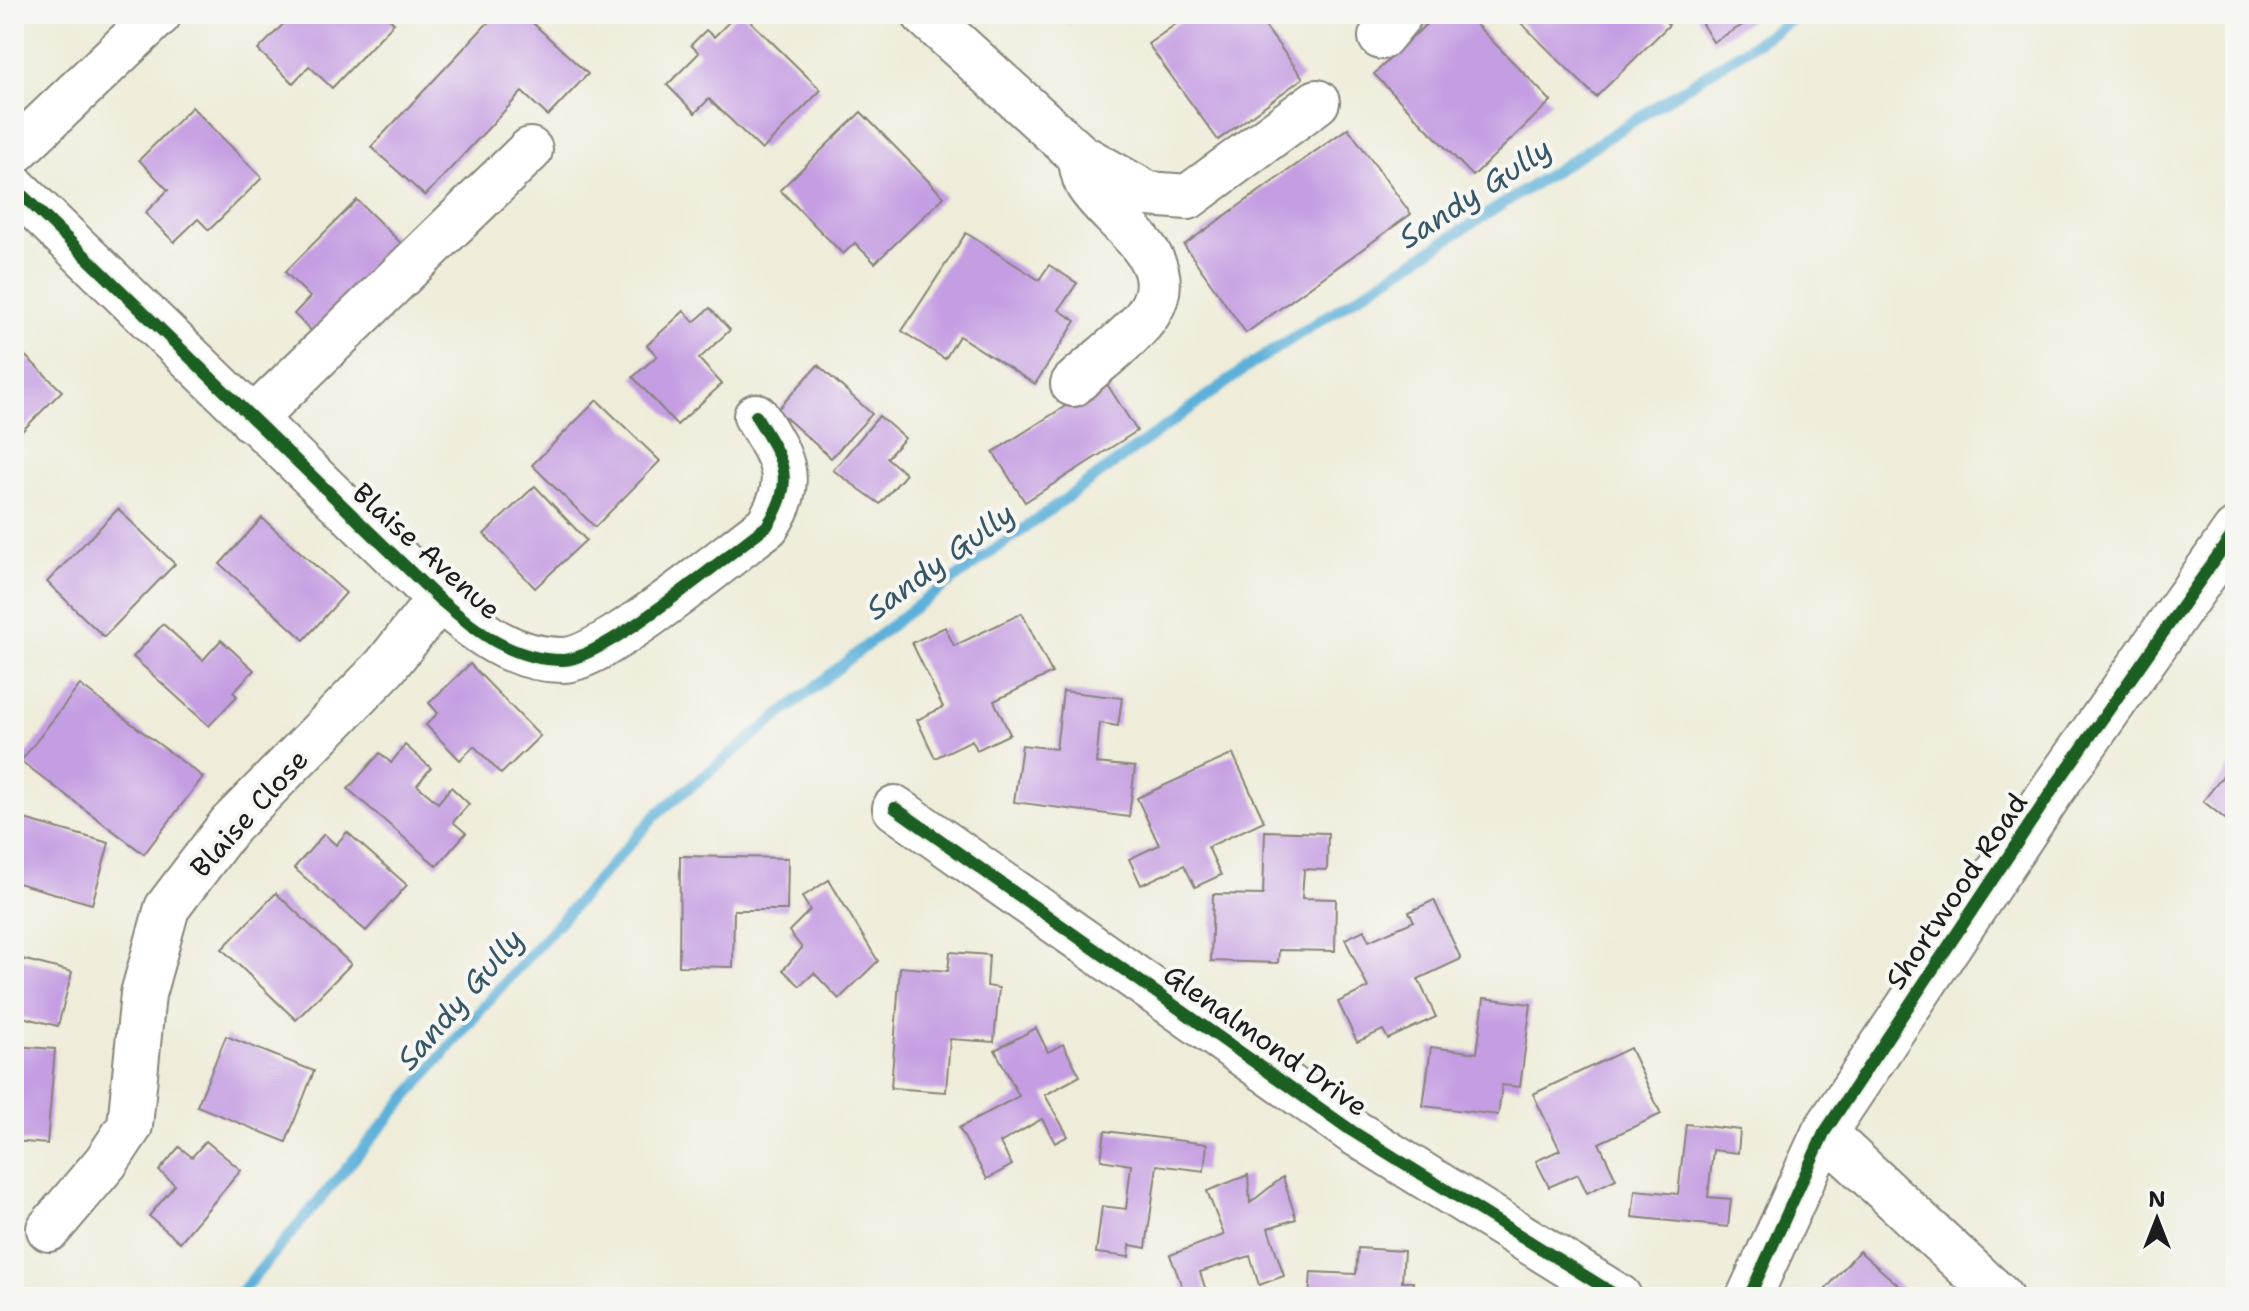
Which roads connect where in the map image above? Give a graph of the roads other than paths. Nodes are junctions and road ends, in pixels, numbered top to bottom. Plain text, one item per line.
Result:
1 (159, 14) edge
2 (924, 14) edge
3 (1317, 102) dead end
4 (530, 150) dead end
5 (14, 152) edge
6 (1080, 156) junction
7 (14, 187) edge
8 (1073, 384) dead end
9 (756, 416) dead end
10 (252, 420) junction
11 (2235, 531) edge
12 (439, 599) junction
13 (895, 808) dead end
14 (1824, 1133) junction
15 (49, 1229) dead end
16 (1619, 1297) edge
17 (1749, 1297) edge
18 (2000, 1297) edge

1 - 5 street
2 - 6 street
3 - 6 street
4 - 10 street
6 - 8 street
7 - 10 street, Blaise Avenue
9 - 12 street, Blaise Avenue
10 - 12 street, Blaise Avenue
11 - 14 street, Shortwood Road
12 - 15 street, Blaise Close
13 - 16 street, Glenalmond Drive
14 - 17 street, Shortwood Road
14 - 18 street

